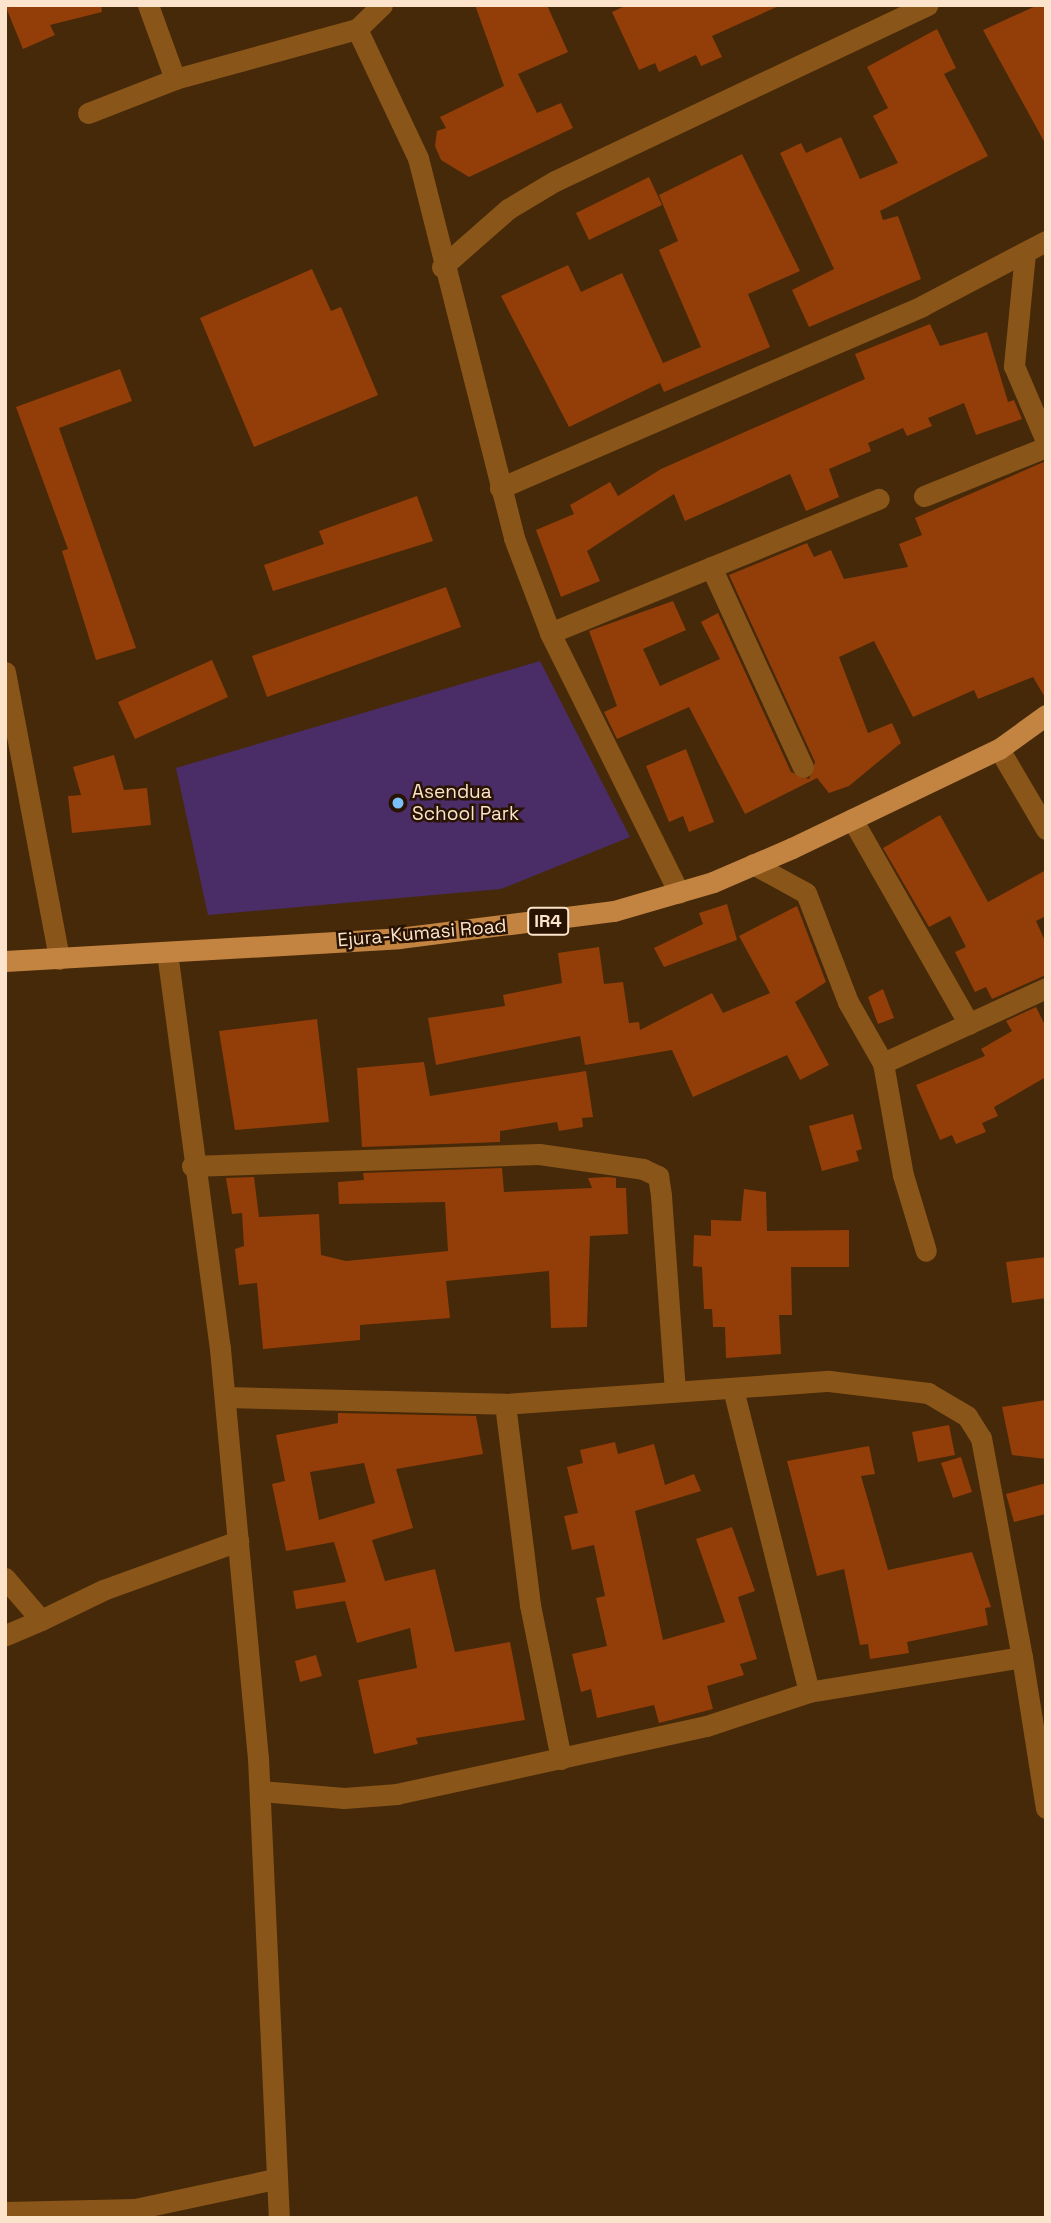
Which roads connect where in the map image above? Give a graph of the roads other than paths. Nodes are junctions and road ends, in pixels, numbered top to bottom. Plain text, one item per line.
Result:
1 (148, 5) edge
2 (382, 5) edge
3 (929, 5) edge
4 (357, 29) junction
5 (175, 79) junction
6 (88, 113) dead end
7 (1046, 241) edge
8 (1025, 253) junction
9 (442, 267) junction
10 (1046, 441) edge
11 (1046, 447) edge
12 (500, 488) junction
13 (923, 496) dead end
14 (879, 499) dead end
15 (711, 567) junction
16 (551, 633) junction
17 (5, 672) edge
18 (1046, 715) edge
19 (999, 749) junction
20 (803, 767) dead end
21 (852, 819) junction
22 (1046, 829) edge
23 (753, 864) junction
24 (679, 893) junction
25 (167, 951) junction
26 (59, 959) junction
27 (5, 961) edge
28 (1046, 988) edge
29 (969, 1024) junction
30 (883, 1063) junction
31 (192, 1166) junction
32 (926, 1251) dead end
33 (733, 1389) junction
34 (675, 1392) junction
35 (225, 1397) junction
36 (505, 1404) junction
37 (238, 1541) junction
38 (5, 1578) edge
39 (41, 1620) junction
40 (5, 1635) edge
41 (1022, 1657) junction
42 (809, 1692) junction
43 (561, 1759) junction
44 (260, 1791) junction
45 (1046, 1808) edge
46 (275, 2179) junction
47 (5, 2212) edge
48 (32, 2216) edge
49 (279, 2218) edge

1 - 5 street
2 - 4 street
3 - 9 street
4 - 5 street
4 - 9 street
5 - 6 street
7 - 8 street
8 - 10 street
8 - 12 street
9 - 12 street
11 - 13 street
12 - 16 street
14 - 15 street
15 - 16 street
15 - 20 street
16 - 24 street
17 - 26 street
18 - 19 main road, Ejura-Kumasi Road / IR4
19 - 21 main road, Ejura-Kumasi Road / IR4
19 - 22 street
21 - 23 main road, Ejura-Kumasi Road / IR4
21 - 29 street
23 - 24 main road, Ejura-Kumasi Road / IR4
23 - 30 street
24 - 25 main road, Ejura-Kumasi Road / IR4
25 - 26 main road, Ejura-Kumasi Road / IR4
25 - 31 street
26 - 27 main road, Ejura-Kumasi Road / IR4
28 - 29 street
29 - 30 street
30 - 32 street
31 - 34 street
31 - 35 street
33 - 34 street
33 - 41 street
33 - 42 street
34 - 36 street
35 - 36 street
35 - 37 street
36 - 43 street
37 - 39 street
37 - 44 street
38 - 39 street
39 - 40 street
41 - 42 street
41 - 45 street
42 - 43 street
43 - 44 street
44 - 46 street
46 - 48 street
46 - 49 street
47 - 48 street

